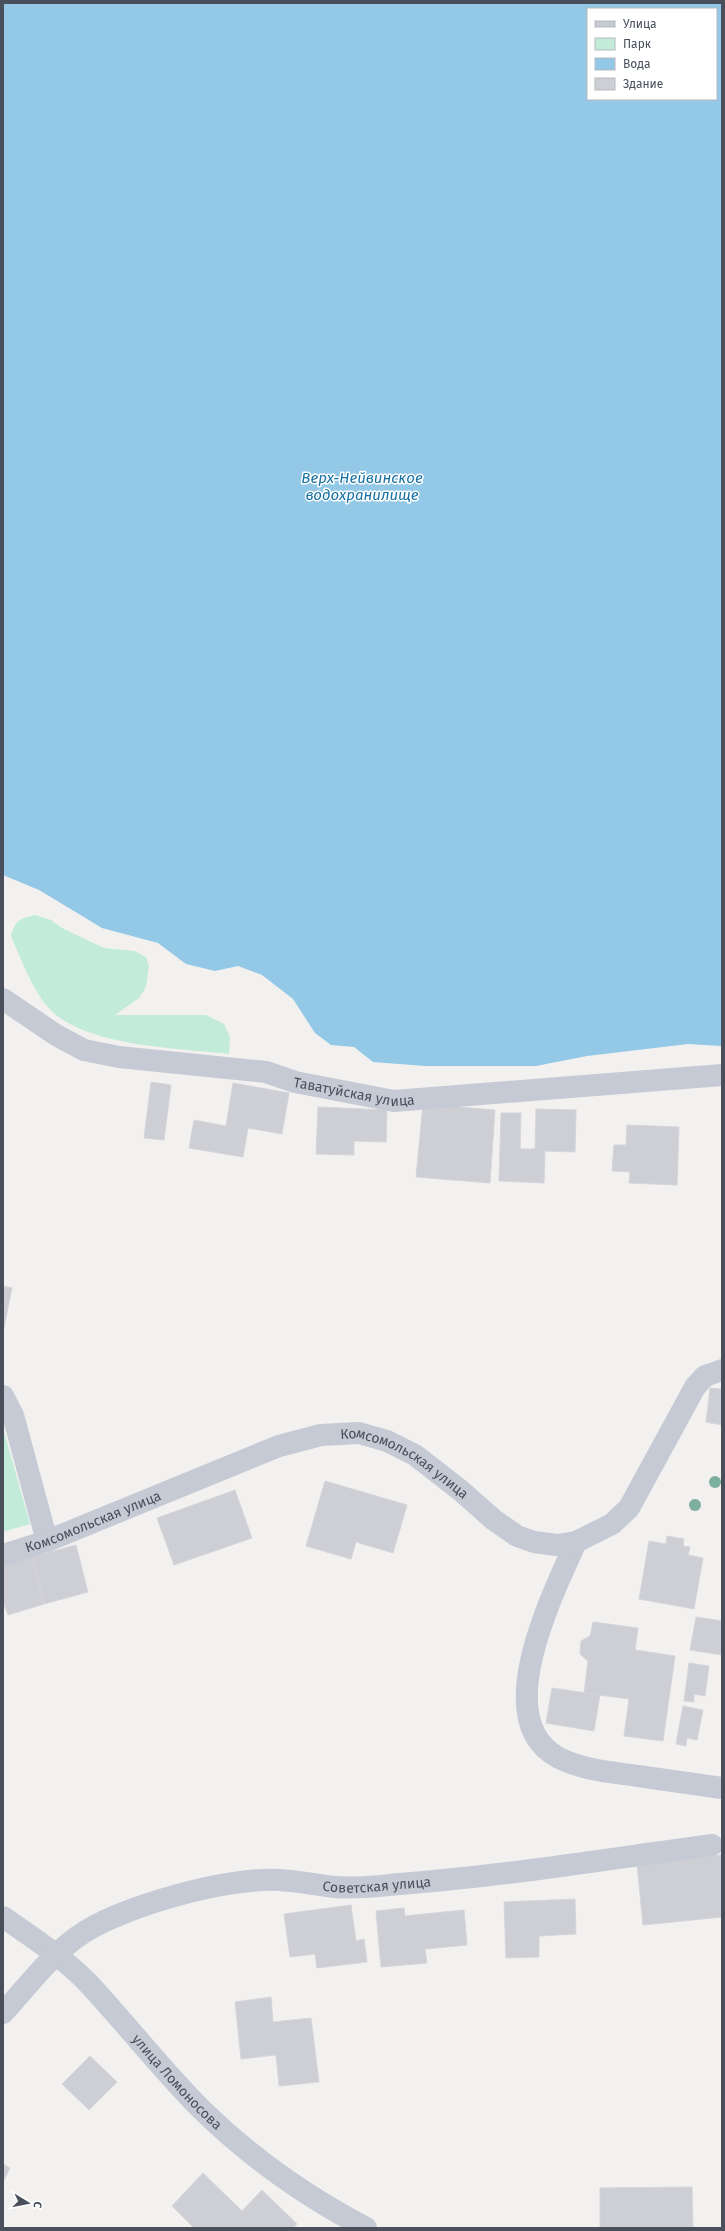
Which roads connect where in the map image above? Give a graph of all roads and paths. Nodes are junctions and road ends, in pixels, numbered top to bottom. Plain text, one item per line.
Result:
1 (3, 999) edge
2 (722, 1075) edge
3 (722, 1370) edge
4 (3, 1396) edge
5 (47, 1541) junction
6 (576, 1542) junction
7 (3, 1555) edge
8 (722, 1788) edge
9 (712, 1845) dead end
10 (3, 1917) edge
11 (56, 1954) junction
12 (3, 2013) edge
13 (366, 2228) edge

1 - 2 street, Таватуйская улица
3 - 6 street, Комсомольская улица
4 - 5 street
5 - 6 street, Комсомольская улица
5 - 7 street, Комсомольская улица
6 - 8 street
9 - 11 street, Советская улица
10 - 11 street, улица Ломоносова
11 - 12 street, Советская улица
11 - 13 street, улица Ломоносова

